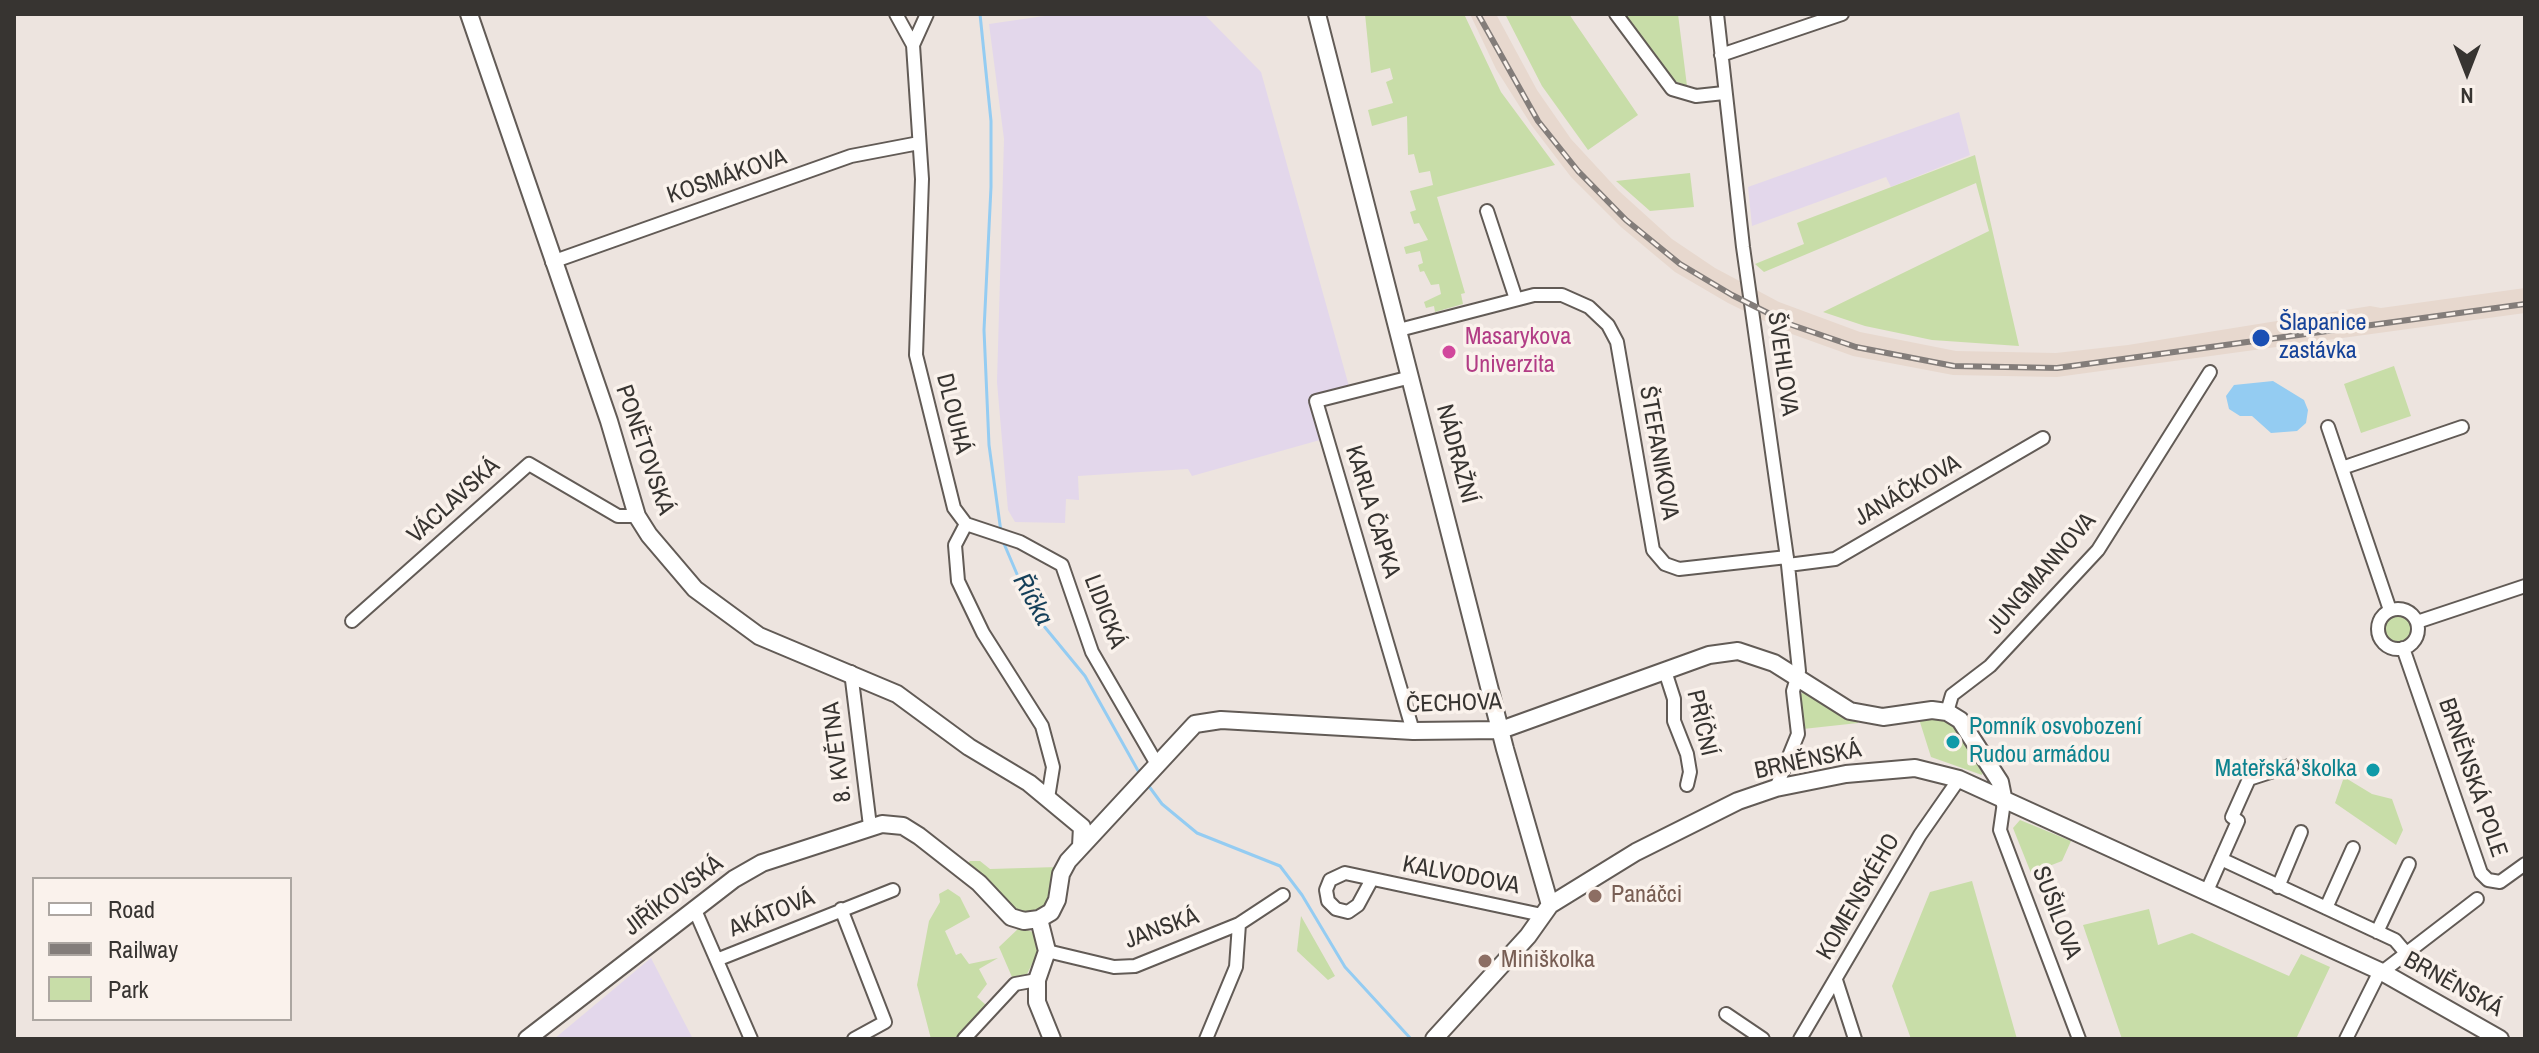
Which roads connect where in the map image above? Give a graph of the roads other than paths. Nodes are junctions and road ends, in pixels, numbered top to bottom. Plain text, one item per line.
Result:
1 (469, 14) edge
2 (896, 14) edge
3 (927, 14) edge
4 (1317, 14) edge
5 (1616, 14) edge
6 (1717, 14) edge
7 (1842, 14) edge
8 (913, 45) junction
9 (1721, 55) junction
10 (1724, 93) junction
11 (919, 143) junction
12 (1487, 211) dead end
13 (552, 262) junction
14 (1516, 299) junction
15 (1399, 330) junction
16 (2210, 372) dead end
17 (1411, 377) junction
18 (2328, 427) dead end
19 (2462, 427) dead end
20 (2043, 438) dead end
21 (2342, 468) junction
22 (637, 516) junction
23 (966, 524) junction
24 (1788, 561) junction
25 (2525, 586) edge
26 (2390, 610) junction
27 (352, 621) dead end
28 (2417, 622) junction
29 (2403, 648) junction
30 (1665, 671) junction
31 (851, 672) junction
32 (1798, 680) junction
33 (1947, 712) junction
34 (1501, 730) junction
35 (1413, 731) junction
36 (2292, 765) dead end
37 (1155, 770) junction
38 (1959, 779) junction
39 (1687, 785) dead end
40 (1776, 788) junction
41 (2004, 802) junction
42 (1055, 803) junction
43 (1118, 809) junction
44 (870, 826) junction
45 (2301, 832) dead end
46 (1081, 846) junction
47 (2353, 848) dead end
48 (2221, 859) junction
49 (2409, 864) dead end
50 (2525, 864) edge
51 (1371, 881) dead end
52 (2278, 887) junction
53 (893, 890) dead end
54 (2206, 893) junction
55 (1283, 895) dead end
56 (2477, 899) dead end
57 (694, 908) junction
58 (2326, 908) junction
59 (841, 909) junction
60 (1546, 910) junction
61 (1039, 919) junction
62 (1239, 924) junction
63 (2377, 932) junction
64 (1047, 951) junction
65 (2406, 953) junction
66 (719, 959) junction
67 (2381, 972) junction
68 (1037, 980) junction
69 (1836, 980) junction
70 (1726, 1014) dead end
71 (527, 1039) edge
72 (751, 1039) edge
73 (854, 1039) edge
74 (964, 1039) edge
75 (1052, 1039) edge
76 (1206, 1039) edge
77 (1434, 1039) edge
78 (1763, 1039) edge
79 (1800, 1039) edge
80 (1855, 1039) edge
81 (2079, 1039) edge
82 (2346, 1039) edge
83 (2500, 1039) edge

1 - 13 street, PONĚTOVSKÁ
2 - 8 street, DLOUHÁ
3 - 8 street
4 - 15 street, NÁDRAŽNÍ
5 - 10 street
6 - 9 street, ŠVEHLOVA
7 - 9 street
8 - 11 street, DLOUHÁ
9 - 10 street, ŠVEHLOVA
10 - 24 street, ŠVEHLOVA
11 - 13 street, KOSMÁKOVA
11 - 23 street, DLOUHÁ
12 - 14 street
13 - 22 street, PONĚTOVSKÁ
14 - 15 street, ŠTEFANIKOVA
14 - 24 street, ŠTEFANIKOVA
15 - 17 street, NÁDRAŽNÍ
16 - 33 street, JUNGMANNOVA
17 - 34 street, NÁDRAŽNÍ
17 - 35 street, KARLA ČAPKA
18 - 21 street, BRNĚNSKÁ POLE
19 - 21 street
20 - 24 street, JANÁČKOVA
21 - 26 street, BRNĚNSKÁ POLE
22 - 27 street, VÁCLAVSKÁ
22 - 31 street, PONĚTOVSKÁ
23 - 37 street, LIDICKÁ
23 - 42 street
24 - 32 street, ŠVEHLOVA
25 - 28 street
26 - 28 street
26 - 29 street, BRNĚNSKÁ POLE
28 - 29 street
29 - 50 street, BRNĚNSKÁ POLE
30 - 32 street, ČECHOVA
30 - 34 street, ČECHOVA
30 - 39 street, PŘÍČNÍ
31 - 42 street, PONĚTOVSKÁ
31 - 44 street, 8. KVĚTNA
32 - 33 street, ČECHOVA
32 - 40 street
33 - 41 street
34 - 35 street, ČECHOVA
34 - 60 street, NÁDRAŽNÍ
35 - 37 street, ČECHOVA
36 - 48 street
37 - 43 street, ČECHOVA
38 - 40 street, BRNĚNSKÁ
38 - 41 street, BRNĚNSKÁ
38 - 69 street, KOMENSKÉHO
40 - 60 street, BRNĚNSKÁ
41 - 54 street, BRNĚNSKÁ
41 - 81 street, SUŠILOVA
42 - 43 street
42 - 46 street
43 - 46 street, ČECHOVA
44 - 57 street, JIŘÍKOVSKÁ
44 - 61 street
45 - 52 street
46 - 61 street, ČECHOVA
47 - 58 street
48 - 52 street, BRNĚNSKÁ
48 - 54 street
49 - 63 street
51 - 60 street, KALVODOVA
52 - 58 street, BRNĚNSKÁ
53 - 59 street, AKÁTOVÁ
54 - 67 street, BRNĚNSKÁ
55 - 62 street, JANSKÁ
56 - 65 street, BRNĚNSKÁ
57 - 66 street, AKÁTOVÁ
57 - 71 street, JIŘÍKOVSKÁ
58 - 63 street, BRNĚNSKÁ
59 - 66 street, AKÁTOVÁ
59 - 73 street, AKÁTOVÁ
60 - 77 street, BRNĚNSKÁ
61 - 64 street
62 - 64 street, JANSKÁ
62 - 76 street
63 - 65 street, BRNĚNSKÁ
64 - 68 street
65 - 67 street, BRNĚNSKÁ
66 - 72 street, AKÁTOVÁ
67 - 82 street
67 - 83 street, BRNĚNSKÁ
68 - 74 street
68 - 75 street
69 - 79 street, KOMENSKÉHO
69 - 80 street
70 - 78 street

